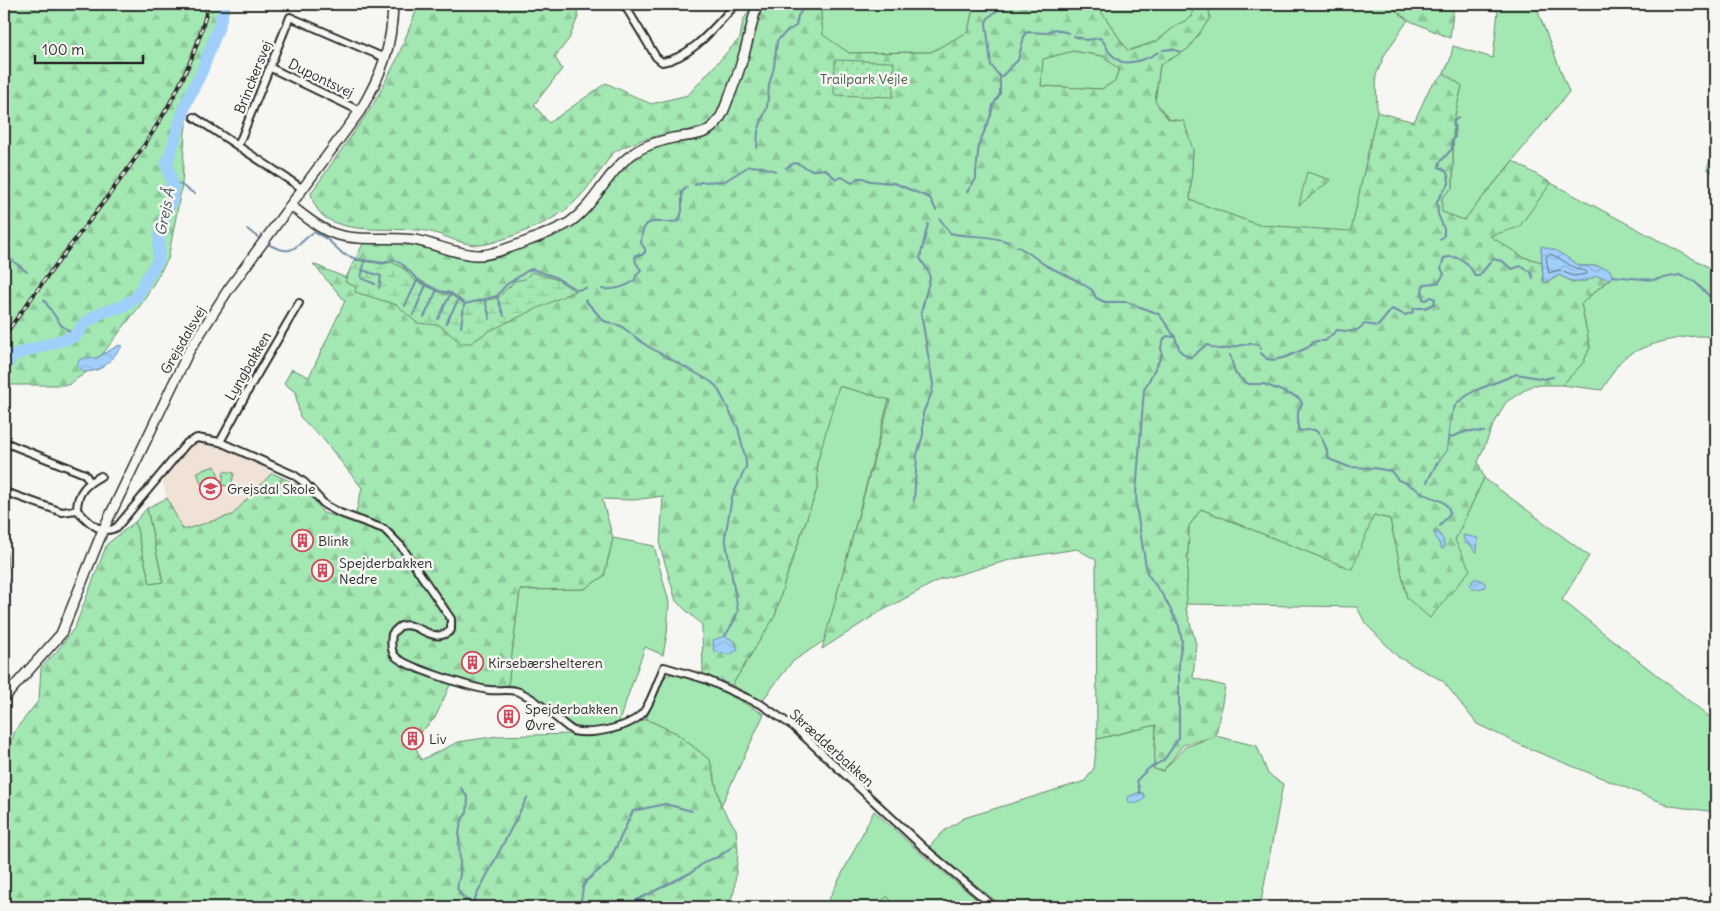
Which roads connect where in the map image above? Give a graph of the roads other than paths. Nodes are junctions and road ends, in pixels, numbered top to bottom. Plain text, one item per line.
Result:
1 (393, 4) edge
2 (624, 4) edge
3 (736, 4) edge
4 (757, 4) edge
5 (385, 58) junction
6 (270, 68) junction
7 (360, 111) junction
8 (194, 117) dead end
9 (238, 146) junction
10 (303, 190) junction
11 (291, 206) junction
12 (299, 303) dead end
13 (4, 442) edge
14 (220, 442) junction
15 (101, 476) dead end
16 (90, 482) junction
17 (11, 494) dead end
18 (77, 510) junction
19 (103, 530) junction
20 (4, 698) edge
21 (994, 907) edge

1 - 5 street, Grejsdalsvej
2 - 3 street
4 - 11 street
5 - 6 street, Brinckersvej
5 - 7 street, Grejsdalsvej
6 - 7 street, Dupontsvej
6 - 9 street, Brinckersvej
7 - 10 street, Grejsdalsvej
8 - 9 street
9 - 10 street
10 - 11 street, Grejsdalsvej
11 - 19 street, Grejsdalsvej
12 - 14 street, Lyngbakken
13 - 16 street
14 - 19 street, Skrædderbakken
14 - 21 street, Skrædderbakken
15 - 16 street
16 - 18 street
17 - 18 street
18 - 19 street
19 - 20 street, Grejsdalsvej

